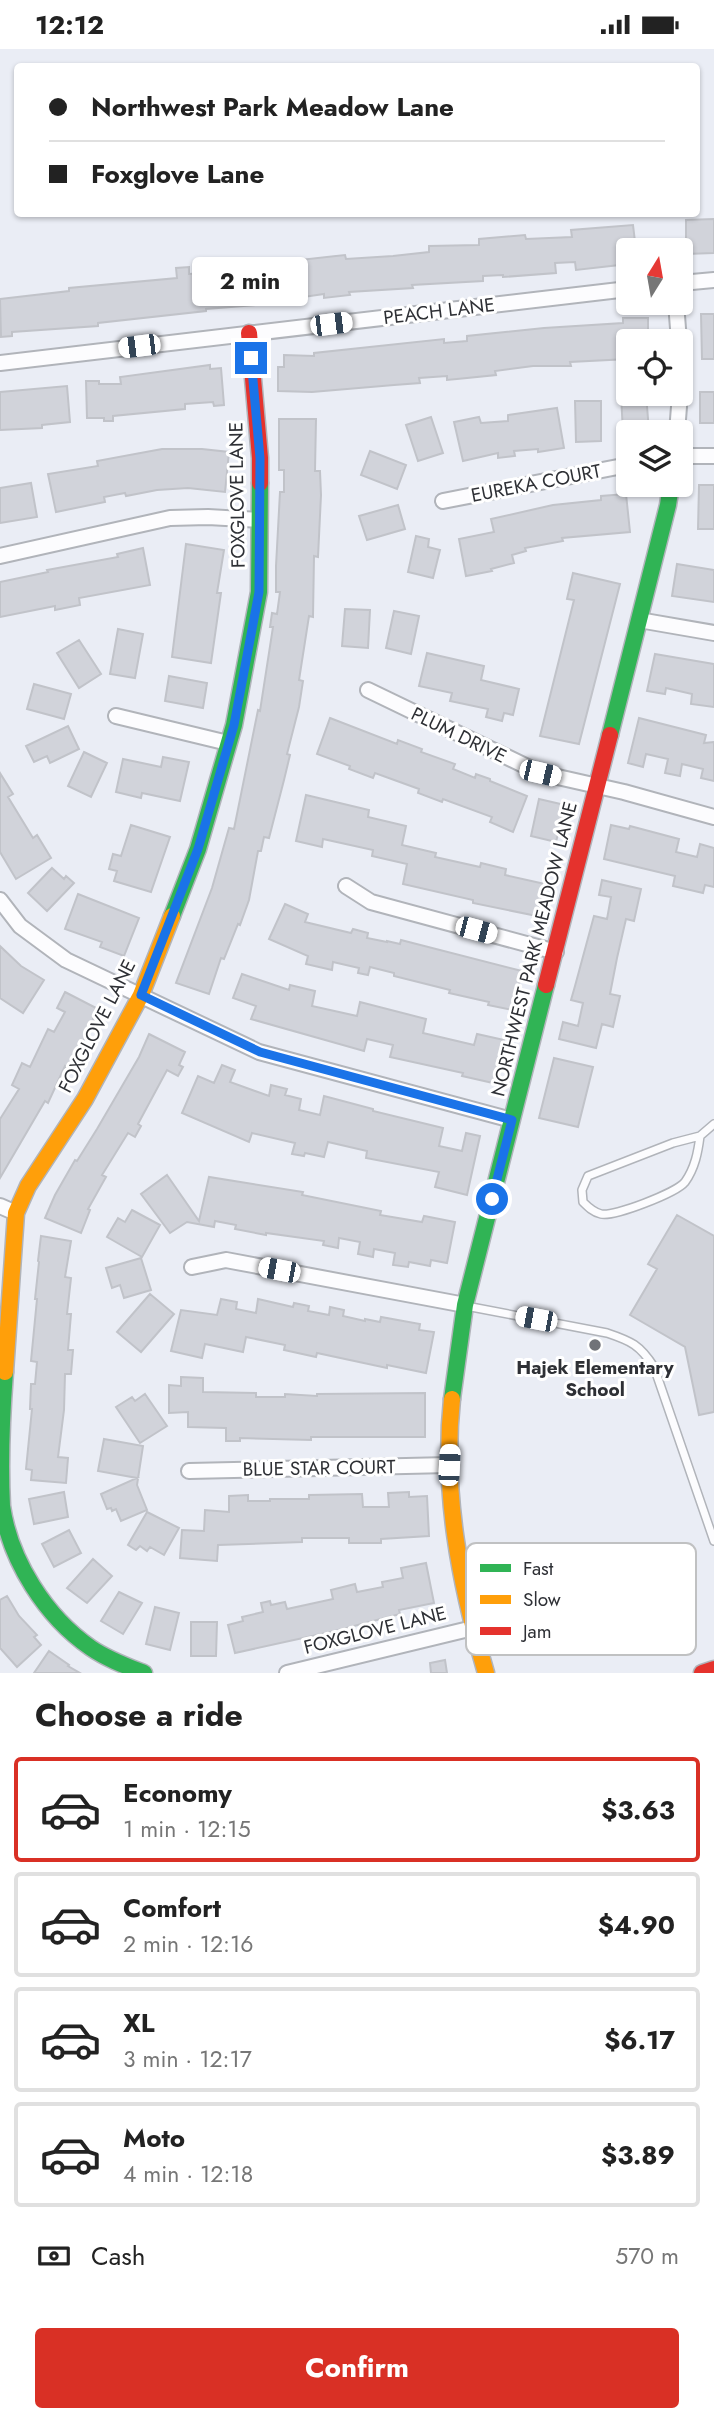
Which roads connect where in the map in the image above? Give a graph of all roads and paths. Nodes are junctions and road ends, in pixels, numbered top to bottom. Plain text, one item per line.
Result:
1 (714, 280) edge
2 (693, 282) edge
3 (616, 290) edge
4 (249, 333) junction
5 (0, 363) edge
6 (693, 456) edge
7 (714, 456) edge
8 (616, 467) edge
9 (669, 497) edge
10 (443, 501) dead end
11 (260, 520) junction
12 (0, 556) edge
13 (639, 620) junction
14 (714, 633) edge
15 (368, 690) dead end
16 (116, 716) dead end
17 (228, 743) junction
18 (596, 786) junction
19 (714, 817) edge
20 (346, 886) dead end
21 (0, 900) edge
22 (556, 952) junction
23 (141, 995) junction
24 (512, 1120) junction
25 (714, 1124) edge
26 (700, 1136) junction
27 (0, 1206) edge
28 (16, 1213) junction
29 (192, 1267) dead end
30 (465, 1305) junction
31 (0, 1444) edge
32 (449, 1465) junction
33 (189, 1471) dead end
34 (714, 1541) edge
35 (466, 1596) edge
36 (466, 1630) edge
37 (481, 1655) edge
38 (714, 1669) edge
39 (144, 1673) edge
40 (287, 1673) edge
41 (486, 1673) edge
42 (702, 1673) edge

1 - 2 street
3 - 4 street, PEACH LANE
4 - 5 street, PEACH LANE
4 - 11 street, FOXGLOVE LANE
6 - 7 street
8 - 10 street, EUREKA COURT
9 - 13 street, NORTHWEST PARK MEADOW LANE
11 - 12 street
11 - 17 street, FOXGLOVE LANE
13 - 14 street
13 - 18 street, NORTHWEST PARK MEADOW LANE
15 - 18 street, PLUM DRIVE
16 - 17 street
17 - 23 street, FOXGLOVE LANE
18 - 19 street, PLUM DRIVE
18 - 22 street, NORTHWEST PARK MEADOW LANE
20 - 22 street
21 - 23 street
22 - 24 street, NORTHWEST PARK MEADOW LANE
23 - 24 street
23 - 28 street, FOXGLOVE LANE
24 - 30 street, NORTHWEST PARK MEADOW LANE
25 - 26 lane
26 - 26 lane
27 - 28 street
28 - 31 street, FOXGLOVE LANE
29 - 30 street
30 - 32 street, NORTHWEST PARK MEADOW LANE
30 - 34 lane
31 - 39 street, FOXGLOVE LANE
32 - 33 street, BLUE STAR COURT
32 - 35 street, NORTHWEST PARK MEADOW LANE
36 - 40 street, FOXGLOVE LANE
37 - 41 street, NORTHWEST PARK MEADOW LANE
38 - 42 street

